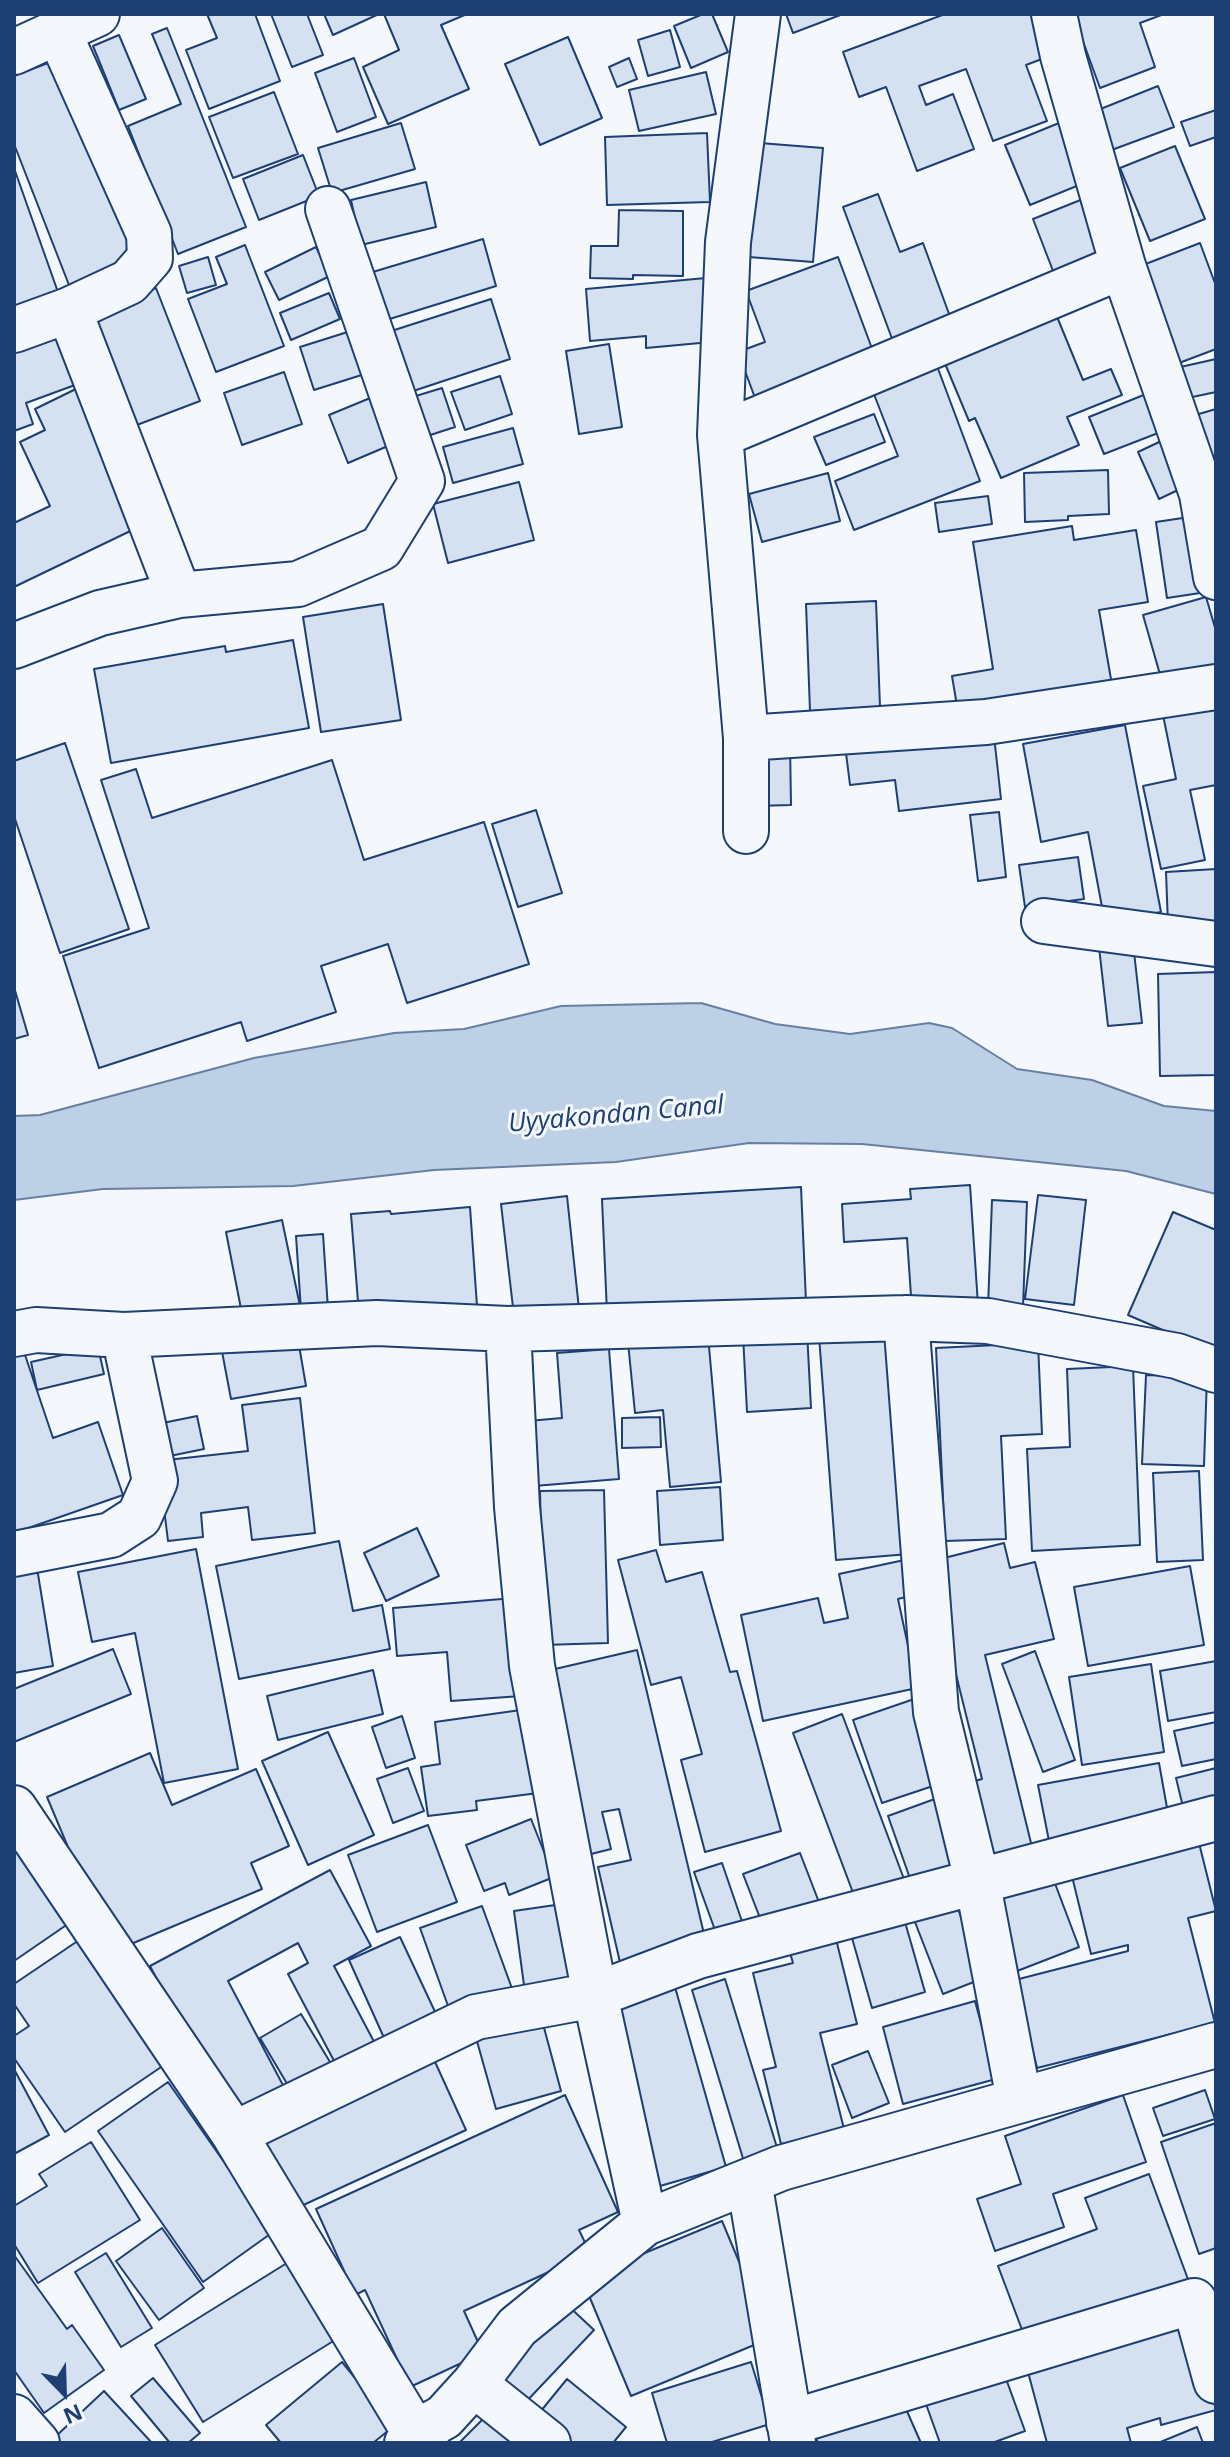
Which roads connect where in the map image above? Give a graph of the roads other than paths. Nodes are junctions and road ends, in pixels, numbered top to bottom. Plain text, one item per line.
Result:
1 (758, 14) edge
2 (1054, 14) edge
3 (78, 23) edge
4 (14, 52) edge
5 (328, 209) dead end
6 (1123, 266) junction
7 (69, 310) junction
8 (14, 330) edge
9 (720, 435) junction
10 (1216, 577) edge
11 (179, 595) junction
12 (14, 646) edge
13 (1216, 687) edge
14 (746, 738) junction
15 (746, 831) dead end
16 (1044, 921) dead end
17 (1216, 944) edge
18 (906, 1318) junction
19 (508, 1329) junction
20 (14, 1334) edge
21 (124, 1335) junction
22 (1216, 1370) edge
23 (14, 1554) edge
24 (14, 1808) edge
25 (1216, 1818) edge
26 (977, 1880) junction
27 (595, 1995) junction
28 (1216, 2045) edge
29 (1019, 2099) junction
30 (234, 2134) junction
31 (749, 2181) junction
32 (645, 2223) junction
33 (1216, 2381) edge
34 (474, 2384) junction
35 (14, 2417) edge
36 (791, 2433) edge
37 (416, 2440) edge
38 (37, 2443) edge
39 (548, 2443) edge

1 - 9 street
2 - 6 street
3 - 4 street
3 - 7 street
5 - 11 street
6 - 9 street
6 - 10 street
7 - 8 street
7 - 11 street
9 - 14 street
11 - 12 street
13 - 14 street
14 - 15 street
16 - 17 street
18 - 19 street
18 - 22 street
18 - 26 street
19 - 21 street
19 - 27 street
20 - 21 street
21 - 23 street
24 - 30 street
25 - 26 street
26 - 27 street
26 - 29 street
27 - 30 street
27 - 32 street
28 - 29 street
29 - 31 street
30 - 37 street
31 - 32 street
31 - 36 street
32 - 34 street
33 - 36 street
34 - 37 street
34 - 39 street
35 - 38 street

